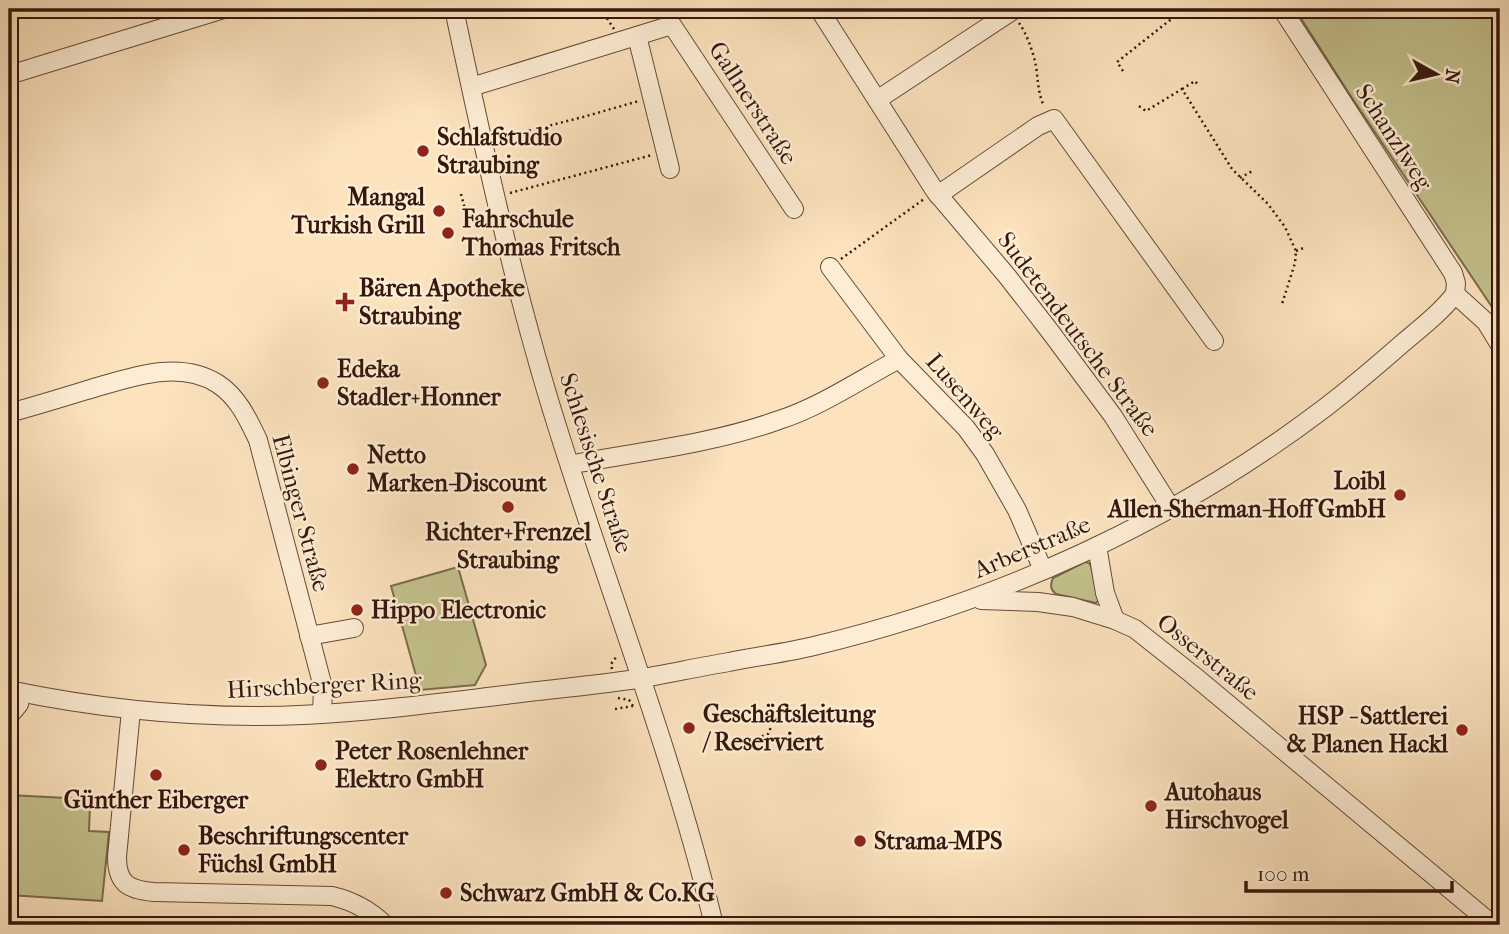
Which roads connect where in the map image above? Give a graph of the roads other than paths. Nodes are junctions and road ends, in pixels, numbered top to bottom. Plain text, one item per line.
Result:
1 (224, 9) edge
2 (454, 9) edge
3 (819, 9) edge
4 (1282, 9) edge
5 (1013, 10) edge
6 (629, 38) junction
7 (9, 75) edge
8 (471, 87) junction
9 (877, 100) junction
10 (670, 169) dead end
11 (936, 193) junction
12 (793, 209) dead end
13 (830, 267) road end
14 (1455, 294) junction
15 (1214, 341) dead end
16 (1500, 345) edge
17 (899, 359) junction
18 (9, 413) edge
19 (570, 466) junction
20 (1171, 508) junction
21 (1097, 546) junction
22 (1043, 570) junction
23 (971, 600) junction
24 (1115, 620) junction
25 (354, 628) dead end
26 (309, 636) junction
27 (641, 678) junction
28 (15, 691) edge
29 (131, 710) junction
30 (322, 714) junction
31 (9, 716) edge
32 (385, 925) edge
33 (714, 925) edge
34 (1493, 925) edge

1 - 7 street
2 - 8 street, Schlesische Straße
3 - 9 street, Sudetendeutsche Straße
4 - 14 street, Schanzlweg
5 - 9 street
6 - 8 street, Gallnerstraße
6 - 10 street
6 - 12 street, Gallnerstraße
8 - 19 street, Schlesische Straße
9 - 11 street, Sudetendeutsche Straße
11 - 15 street
11 - 20 street, Sudetendeutsche Straße
13 - 17 street, Lusenweg
14 - 16 street
14 - 20 street, Arberstraße
17 - 19 street
17 - 22 street, Lusenweg
18 - 26 street, Elbinger Straße
19 - 27 street, Schlesische Straße
20 - 21 street, Arberstraße
21 - 22 street, Arberstraße
21 - 24 street
22 - 23 street, Arberstraße
23 - 24 street, Osserstraße
23 - 27 street, Arberstraße
24 - 34 street, Osserstraße
25 - 26 street
26 - 30 street, Elbinger Straße
27 - 30 street, Hirschberger Ring
27 - 33 street, Schlesische Straße
28 - 29 street, Hirschberger Ring
28 - 31 street
29 - 30 street, Hirschberger Ring
29 - 32 street

